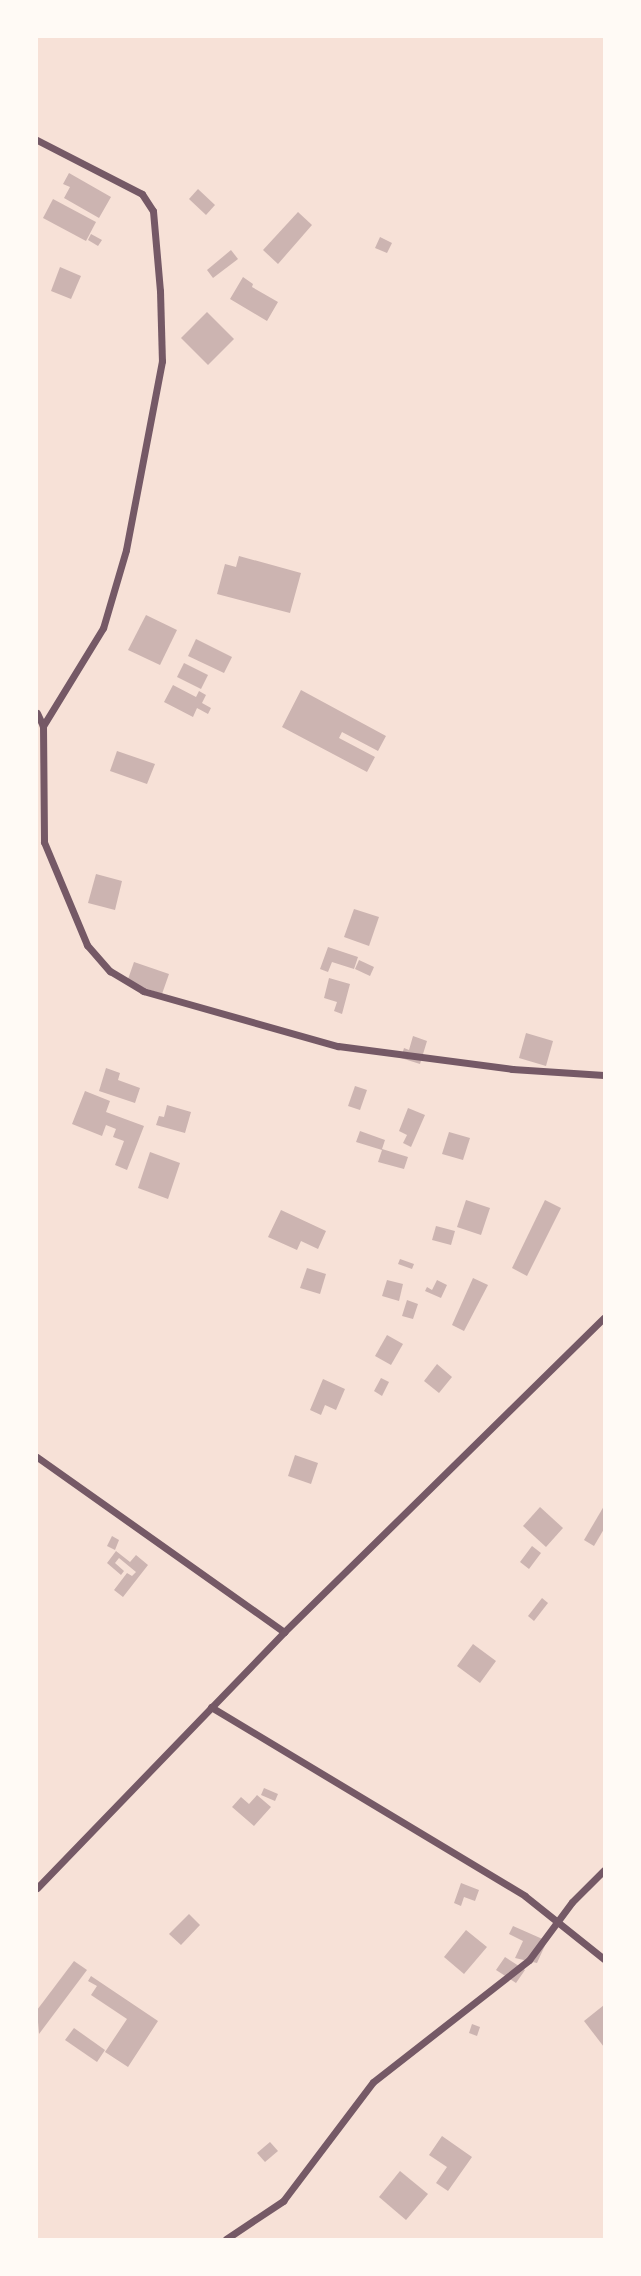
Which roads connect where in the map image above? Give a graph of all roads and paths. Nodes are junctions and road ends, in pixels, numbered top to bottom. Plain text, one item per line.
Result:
1 (37, 140) edge
2 (37, 713) edge
3 (43, 726) junction
4 (604, 1075) edge
5 (604, 1318) edge
6 (37, 1457) edge
7 (284, 1632) junction
8 (211, 1707) junction
9 (604, 1870) edge
10 (37, 1888) edge
11 (556, 1923) junction
12 (604, 1959) edge
13 (226, 2239) edge

1 - 3 street
2 - 3 street
3 - 4 street
5 - 7 street
6 - 7 street
7 - 8 street
8 - 10 street
8 - 11 street
9 - 11 street
11 - 12 street
11 - 13 street

